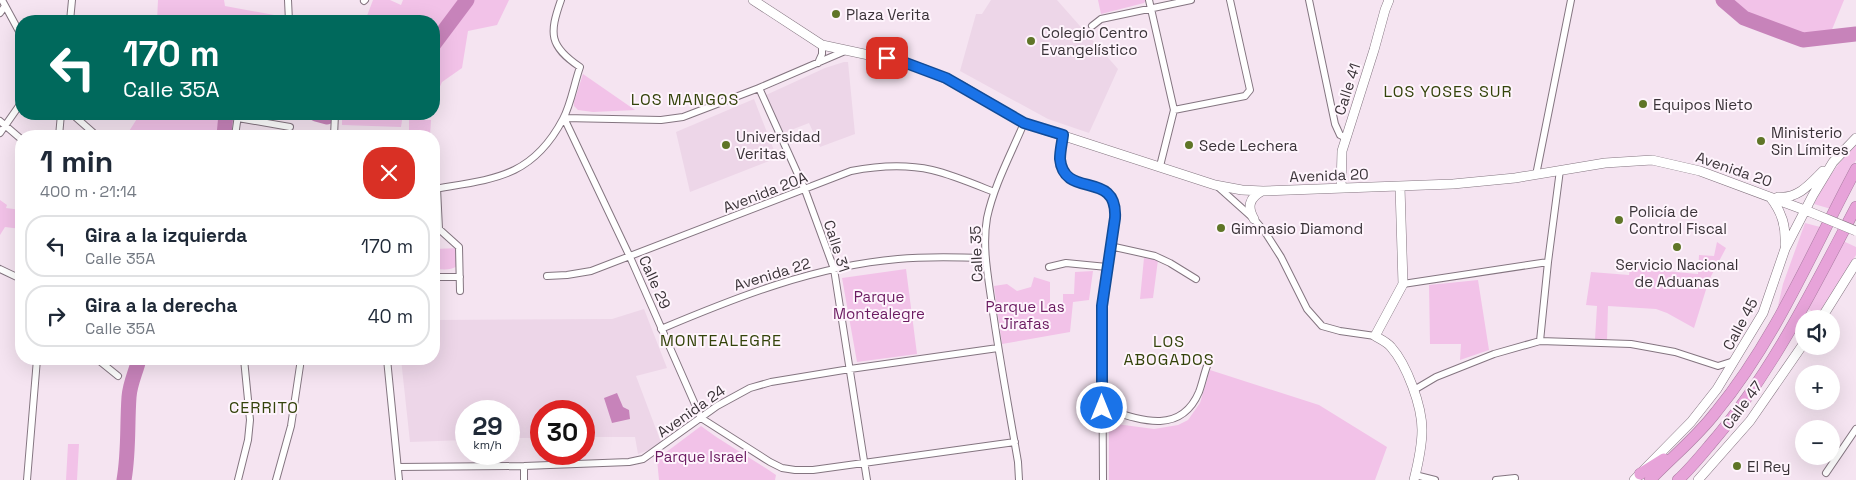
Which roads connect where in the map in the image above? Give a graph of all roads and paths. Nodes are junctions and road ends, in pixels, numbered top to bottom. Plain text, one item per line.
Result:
1 (72, 0) edge
2 (288, 0) edge
3 (561, 0) edge
4 (753, 0) edge
5 (1149, 0) edge
6 (1191, 0) edge
7 (1230, 0) edge
8 (1309, 0) edge
9 (1389, 0) edge
10 (1571, 0) edge
11 (4, 3) edge
12 (1151, 10) junction
13 (0, 13) edge
14 (71, 15) edge
15 (289, 15) edge
16 (15, 24) edge
17 (1092, 26) dead end
18 (822, 45) junction
19 (846, 50) junction
20 (818, 63) junction
21 (760, 88) junction
22 (15, 110) edge
23 (1174, 110) junction
24 (564, 118) junction
25 (79, 120) edge
26 (257, 120) edge
27 (3, 123) edge
28 (1024, 123) junction
29 (290, 127) dead end
30 (90, 130) edge
31 (0, 134) edge
32 (15, 134) edge
33 (1063, 135) junction
34 (1346, 138) junction
35 (1856, 138) edge
36 (1833, 162) junction
37 (1160, 166) junction
38 (1856, 169) edge
39 (1560, 170) junction
40 (1536, 175) junction
41 (1215, 184) junction
42 (1400, 186) junction
43 (440, 187) edge
44 (1341, 188) junction
45 (805, 190) junction
46 (1263, 191) junction
47 (994, 192) junction
48 (1770, 196) junction
49 (1856, 206) edge
50 (1807, 212) junction
51 (1254, 219) junction
52 (440, 229) edge
53 (1856, 231) edge
54 (1110, 246) junction
55 (1784, 248) junction
56 (630, 256) junction
57 (985, 258) junction
58 (1548, 262) junction
59 (1856, 263) edge
60 (1049, 267) dead end
61 (1107, 268) junction
62 (0, 269) edge
63 (834, 269) junction
64 (15, 276) edge
65 (548, 276) dead end
66 (440, 277) edge
67 (460, 277) junction
68 (1196, 279) dead end
69 (1403, 284) junction
70 (460, 291) dead end
71 (1827, 310) edge
72 (661, 328) junction
73 (1375, 336) junction
74 (1540, 341) junction
75 (998, 348) junction
76 (1796, 355) edge
77 (1736, 359) junction
78 (37, 365) edge
79 (104, 365) edge
80 (245, 365) edge
81 (300, 365) edge
82 (388, 365) edge
83 (1207, 366) dead end
84 (1718, 366) junction
85 (850, 369) junction
86 (118, 376) dead end
87 (1725, 378) junction
88 (1414, 390) junction
89 (1102, 408) junction
90 (701, 418) junction
91 (1856, 429) edge
92 (1014, 442) junction
93 (865, 464) junction
94 (524, 466) junction
95 (398, 467) junction
96 (1826, 472) dead end
97 (1414, 478) edge
98 (1515, 478) dead end
99 (1641, 478) edge
100 (1680, 479) edge
101 (27, 480) edge
102 (238, 480) edge
103 (276, 480) edge
104 (399, 480) edge
105 (524, 480) edge
106 (867, 480) edge
107 (1019, 480) edge
108 (1103, 480) edge
109 (1435, 480) edge
110 (1496, 480) edge
111 (1698, 480) edge

1 - 14 street
2 - 15 street
3 - 24 street
4 - 18 main road
5 - 12 street
6 - 12 street
7 - 23 street
8 - 34 street
9 - 34 main road, Calle 41
10 - 40 street
11 - 13 street
11 - 16 street
12 - 17 street
12 - 23 street
18 - 19 main road, Avenida 20
18 - 20 street
19 - 20 street
19 - 28 main road, Avenida 20
20 - 21 street
21 - 24 street
21 - 45 street, Calle 31
22 - 27 street
23 - 37 street
24 - 43 street
24 - 56 street, Calle 29
25 - 30 street
26 - 29 street
27 - 31 street
27 - 32 street
28 - 33 main road, Avenida 20
28 - 47 street, Calle 35
33 - 37 main road, Avenida 20
33 - 54 street
34 - 44 main road, Calle 41
35 - 36 main road, Calle 45
36 - 48 main road
36 - 50 main road, Calle 45
37 - 41 main road, Avenida 20
38 - 99 highway
39 - 40 main road, Avenida 20
39 - 48 main road, Avenida 20
39 - 58 street
40 - 42 main road, Avenida 20
41 - 46 main road, Avenida 20
41 - 51 street
42 - 44 main road, Avenida 20
42 - 69 main road
44 - 46 main road, Avenida 20
45 - 47 street, Avenida 20A
45 - 56 street, Avenida 20A
45 - 63 street, Calle 31
46 - 51 main road
47 - 57 street, Calle 35
48 - 50 main road, Avenida 20
48 - 55 main road
49 - 100 highway
50 - 53 main road, Avenida 20, bridge
50 - 55 main road, Calle 45
51 - 73 street
52 - 67 street
54 - 61 street
54 - 68 street
55 - 77 main road, Calle 45
56 - 65 street, Avenida 20A
56 - 72 street, Calle 29
57 - 63 street, Avenida 22
57 - 75 street, Calle 35
58 - 69 street
58 - 74 street
59 - 71 main road
60 - 61 street
61 - 89 street
62 - 64 street
63 - 72 street, Avenida 22
63 - 85 street, Calle 31
66 - 67 street
67 - 70 street
69 - 73 main road
72 - 90 street, Calle 29
73 - 88 main road
74 - 84 street
74 - 88 street
75 - 85 street, Avenida 24
75 - 92 street, Calle 35
76 - 111 main road, Calle 47
77 - 84 street
77 - 87 main road, Calle 45
78 - 101 street
79 - 86 street
80 - 102 street
81 - 103 street
82 - 95 street
83 - 89 street
84 - 87 street
85 - 90 street, Avenida 24
85 - 93 street, Calle 31
87 - 99 main road, Calle 45
88 - 97 main road
89 - 108 street
90 - 93 street
90 - 94 street, Avenida 24
91 - 96 street
92 - 93 street
92 - 107 street, Calle 35
93 - 106 street, Calle 31
94 - 95 street, Avenida 24
94 - 105 street
95 - 104 street
97 - 109 street
98 - 110 street

